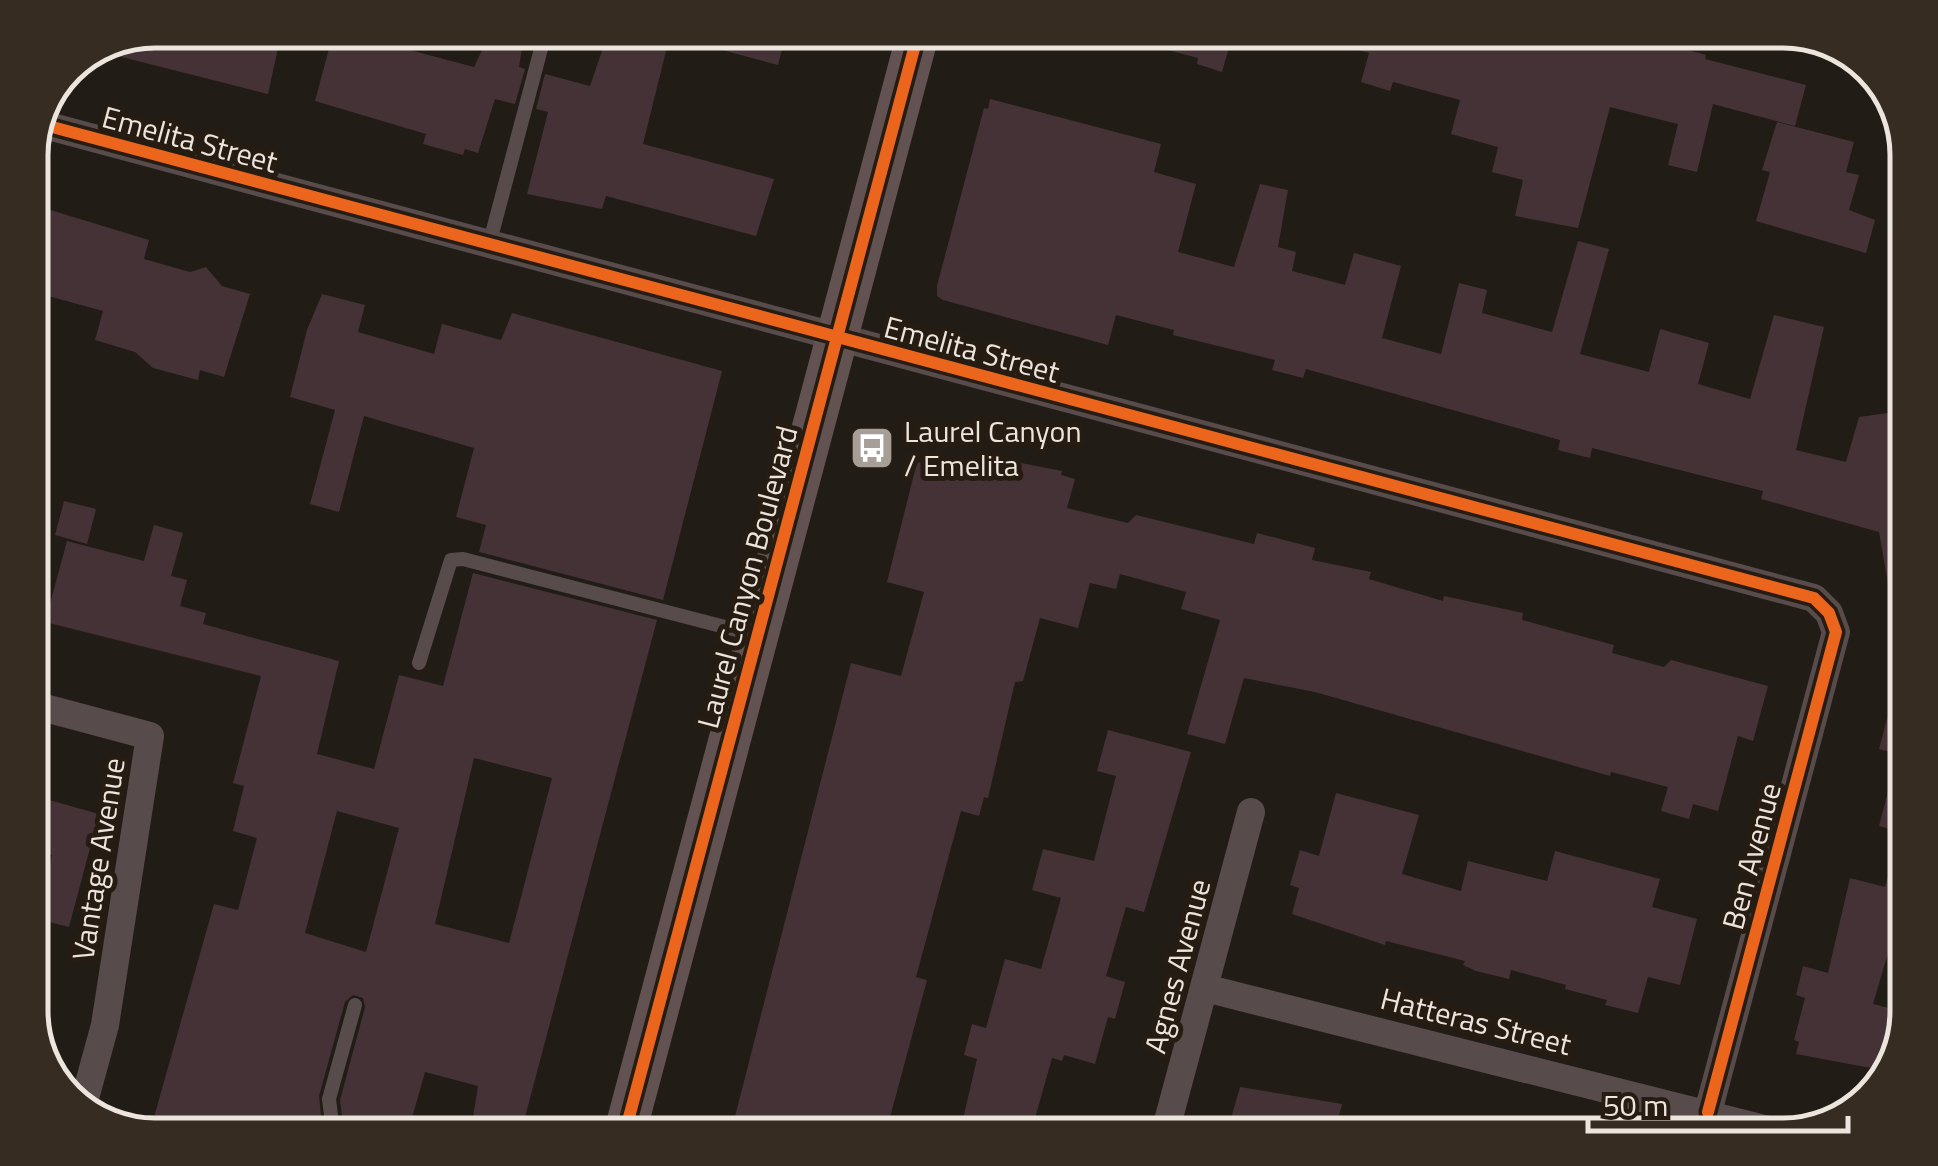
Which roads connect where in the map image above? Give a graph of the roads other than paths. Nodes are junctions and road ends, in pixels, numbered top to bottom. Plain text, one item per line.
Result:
1 (541, 48) edge
2 (913, 48) edge
3 (51, 127) edge
4 (489, 246) junction
5 (836, 338) junction
6 (1829, 612) joint
7 (758, 636) junction
8 (419, 662) dead end
9 (48, 709) edge
10 (1251, 812) dead end
11 (1205, 988) junction
12 (355, 1005) dead end
13 (86, 1094) edge
14 (1708, 1112) junction
15 (331, 1118) edge
16 (629, 1118) edge
17 (1169, 1118) edge
18 (1729, 1118) edge

1 - 4 lane
2 - 5 main road, Laurel Canyon Boulevard
3 - 4 street, Emelita Street
4 - 5 street, Emelita Street
5 - 6 street, Emelita Street
5 - 7 main road, Laurel Canyon Boulevard
6 - 14 street, Ben Avenue
7 - 8 lane
7 - 16 main road, Laurel Canyon Boulevard
9 - 13 street, Vantage Avenue
10 - 11 street, Agnes Avenue
11 - 14 street, Hatteras Street
11 - 17 street, Agnes Avenue
12 - 15 lane
14 - 18 street, Hatteras Street

